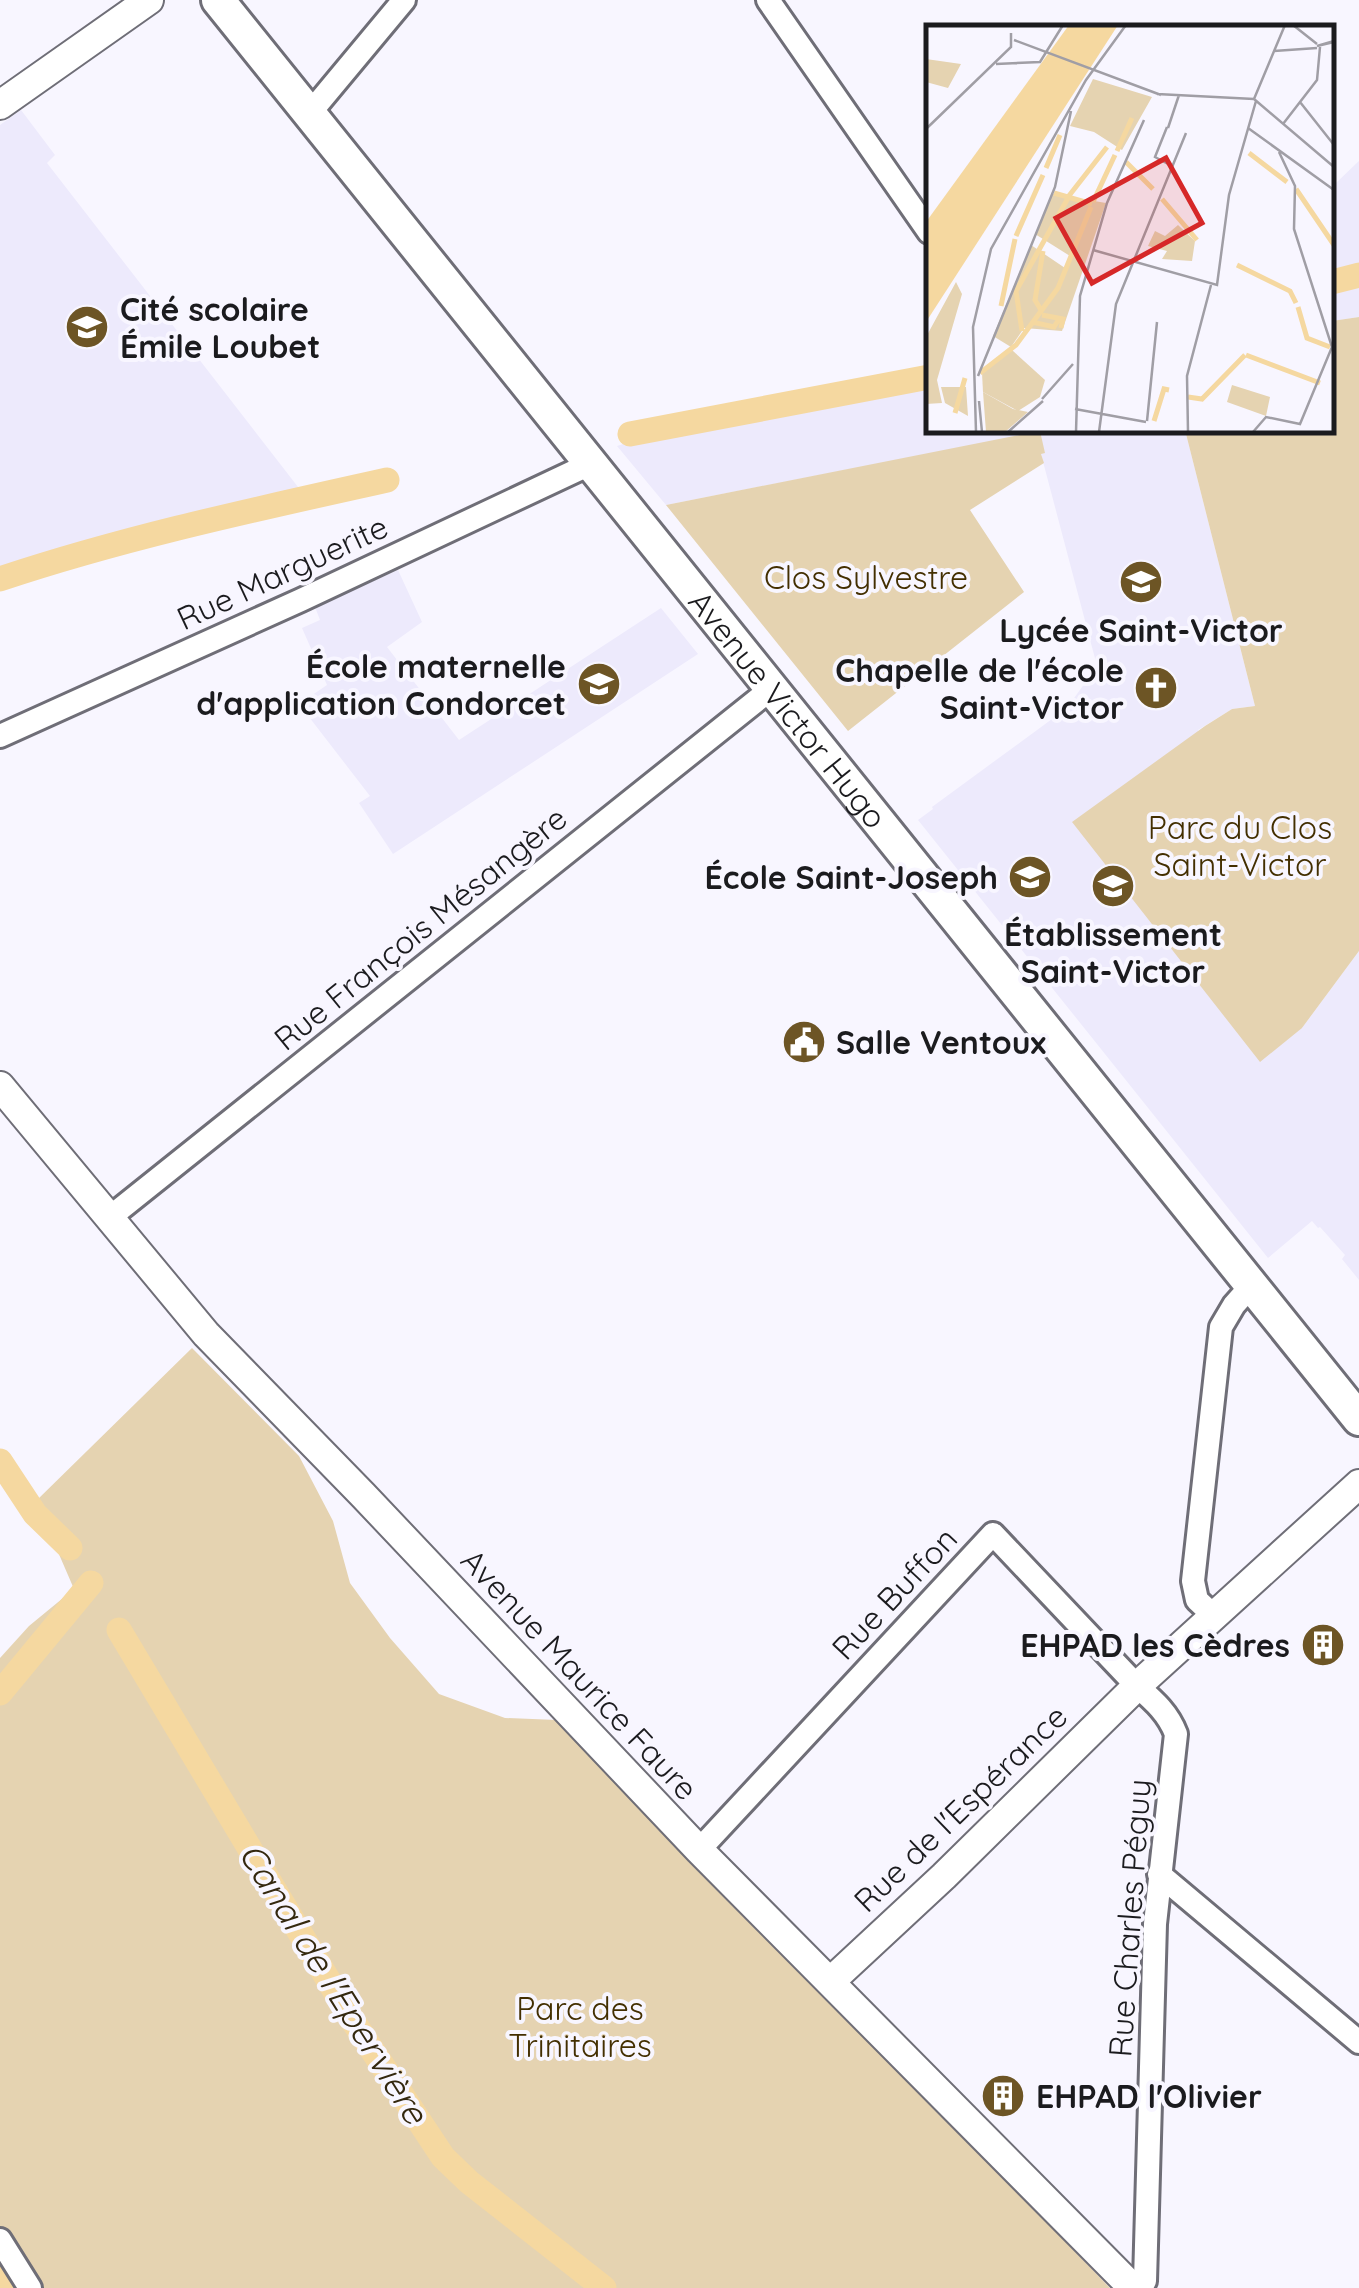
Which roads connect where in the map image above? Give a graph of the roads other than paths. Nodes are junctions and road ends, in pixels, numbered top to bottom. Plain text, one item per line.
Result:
1 (149, 0) edge
2 (218, 0) edge
3 (404, 0) edge
4 (768, 0) edge
5 (0, 105) edge
6 (310, 113) junction
7 (922, 206) edge
8 (590, 464) junction
9 (771, 690) junction
10 (0, 736) edge
11 (0, 1086) edge
12 (109, 1218) junction
13 (1251, 1286) junction
14 (1359, 1419) edge
15 (1359, 1484) edge
16 (1213, 1616) junction
17 (1138, 1686) junction
18 (699, 1850) junction
19 (1159, 1874) junction
20 (831, 1981) junction
21 (1359, 2042) edge
22 (0, 2240) edge
23 (30, 2288) edge
24 (1136, 2288) edge

1 - 5 street
2 - 6 main road, Avenue Victor Hugo
3 - 6 street
4 - 7 street
6 - 8 main road, Avenue Victor Hugo
8 - 9 main road, Avenue Victor Hugo
8 - 10 street, Rue Marguerite
9 - 12 street, Rue François Mésangère
9 - 13 main road, Avenue Victor Hugo
11 - 12 street, Avenue Maurice Faure
12 - 18 street, Avenue Maurice Faure
13 - 14 main road, Avenue Victor Hugo
13 - 16 street
15 - 16 street, Rue de l'Espérance
16 - 17 street, Rue de l'Espérance
17 - 18 street, Rue Buffon
17 - 19 street, Rue Charles Péguy
17 - 20 street, Rue de l'Espérance
18 - 20 street, Avenue Maurice Faure
19 - 21 street
19 - 24 street, Rue Charles Péguy
20 - 24 street, Avenue Maurice Faure
22 - 23 street

